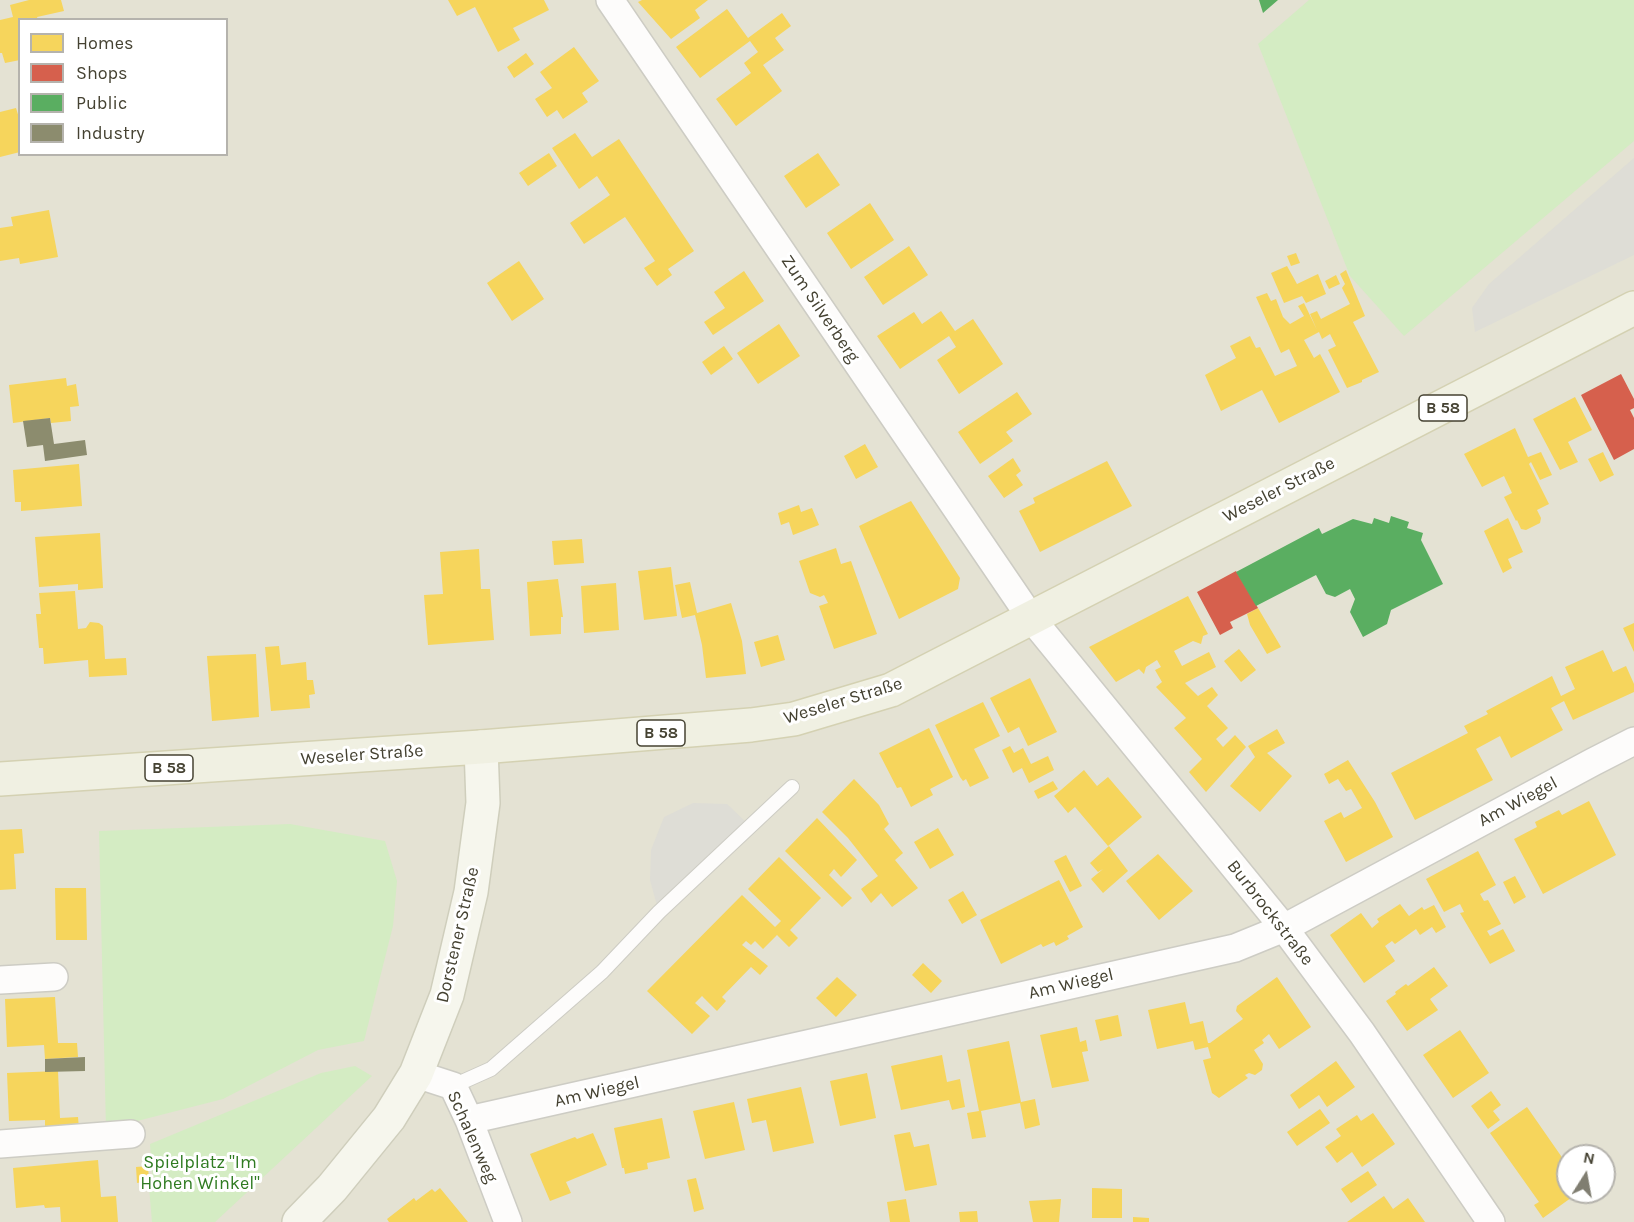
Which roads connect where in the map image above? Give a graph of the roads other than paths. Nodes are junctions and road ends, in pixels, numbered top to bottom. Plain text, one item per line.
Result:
1 (610, 0) edge
2 (1634, 308) edge
3 (1031, 618) junction
4 (1634, 741) edge
5 (481, 747) junction
6 (0, 779) edge
7 (792, 787) dead end
8 (1284, 928) junction
9 (54, 977) dead end
10 (0, 980) edge
11 (416, 1074) junction
12 (453, 1086) junction
13 (469, 1120) junction
14 (131, 1134) dead end
15 (0, 1144) edge
16 (299, 1222) edge
17 (508, 1222) edge
18 (1491, 1222) edge

1 - 3 street, Zum Silverberg
2 - 3 main road, Weseler Straße / B 58
3 - 5 main road, Weseler Straße / B 58
3 - 8 street, Burbrockstraße
4 - 8 street, Am Wiegel
5 - 6 main road, Weseler Straße / B 58
5 - 11 main road, Dorstener Straße
7 - 12 lane
8 - 13 street, Am Wiegel
8 - 18 street, Burbrockstraße
9 - 10 street
11 - 12 street, Schalenweg
11 - 16 main road, Dorstener Straße
12 - 13 street, Schalenweg
13 - 17 street, Schalenweg
14 - 15 street

